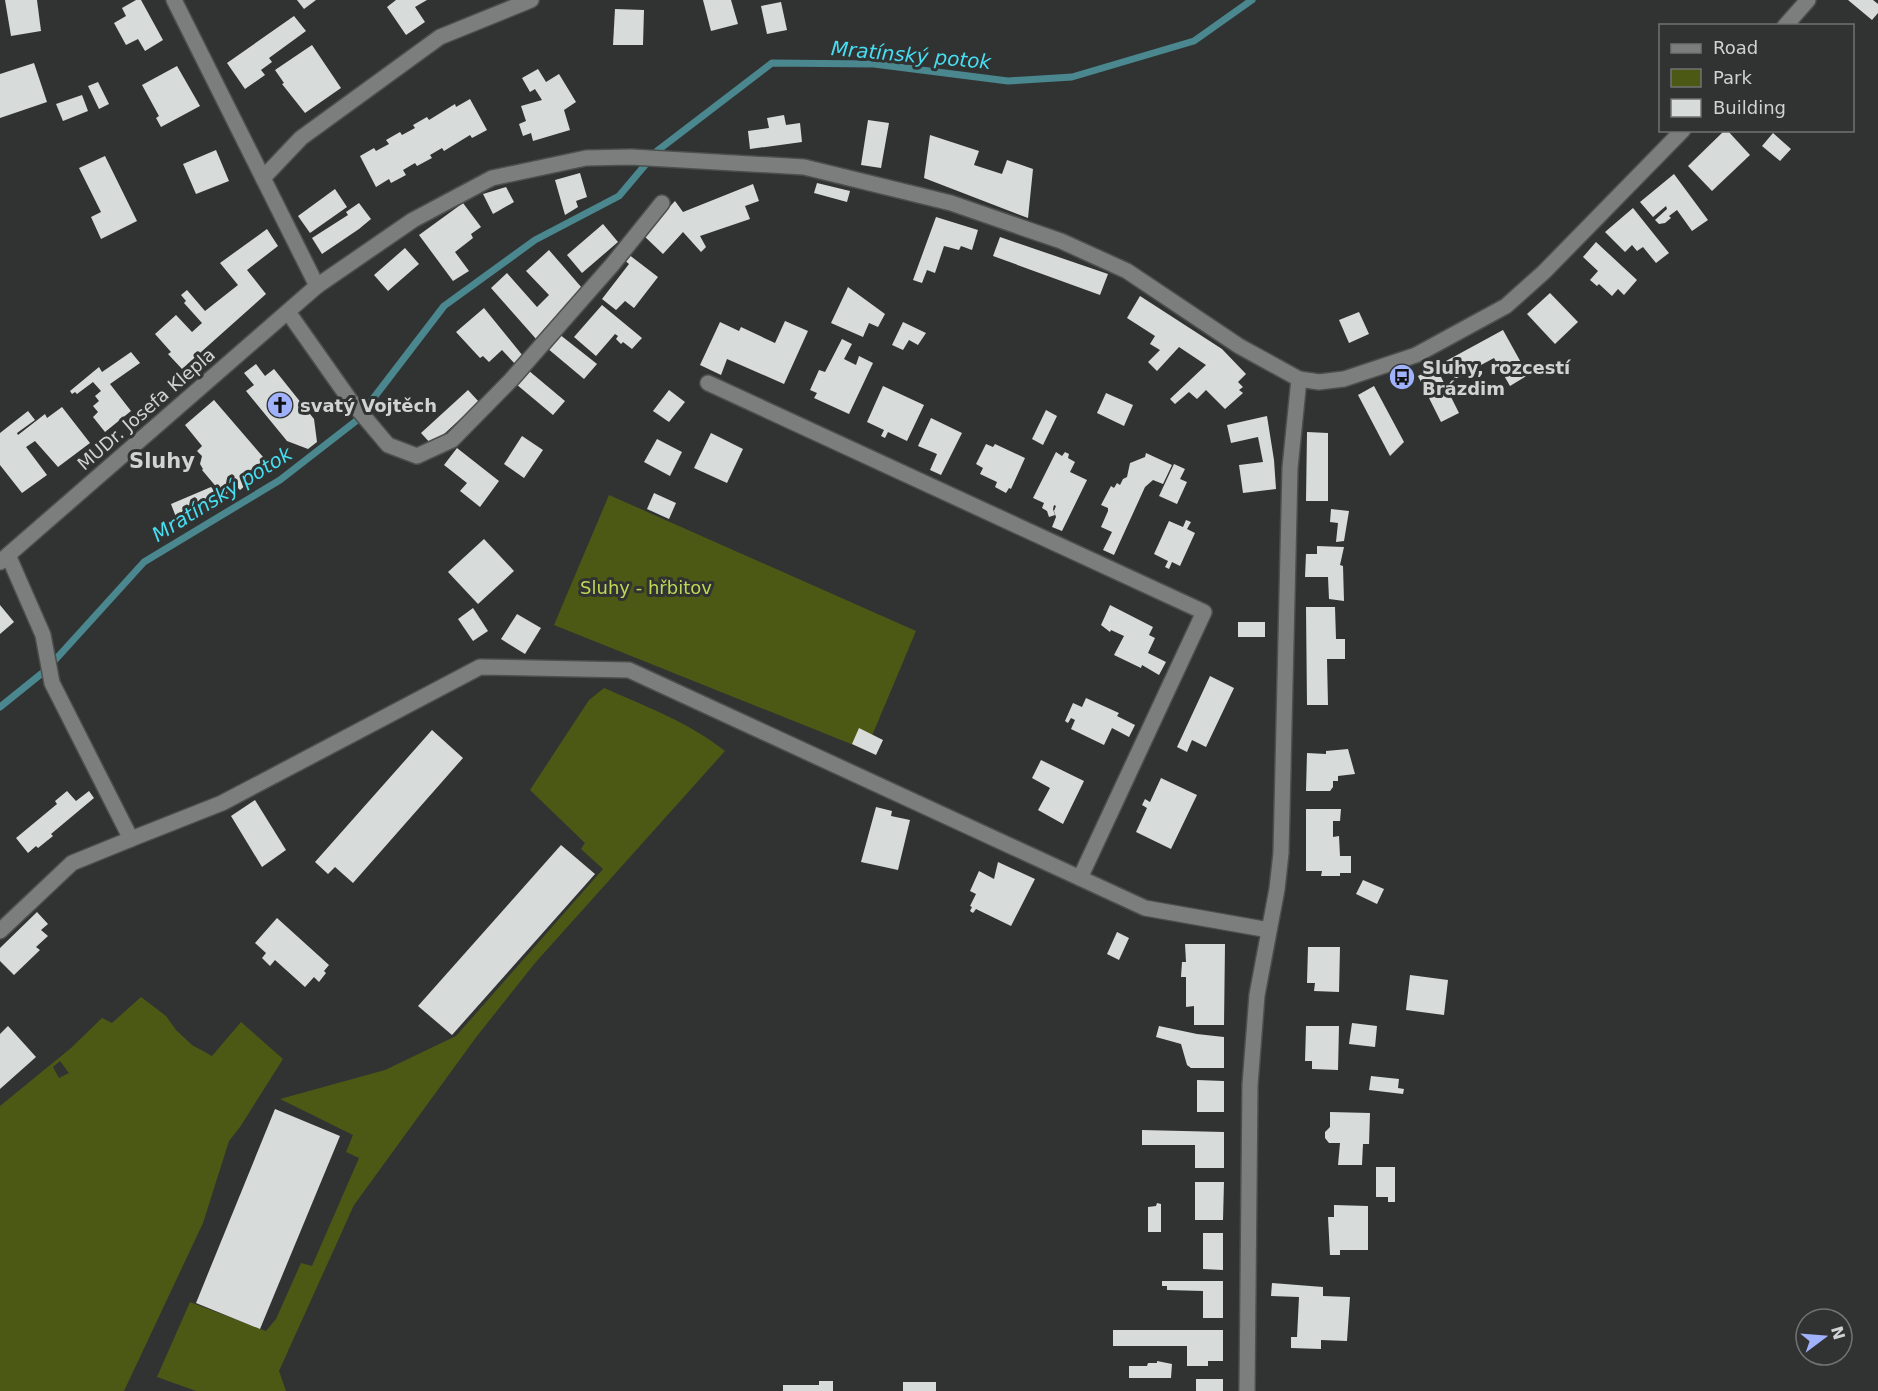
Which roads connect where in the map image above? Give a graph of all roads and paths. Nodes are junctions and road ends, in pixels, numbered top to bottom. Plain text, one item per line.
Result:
1 (174, 0) edge
2 (531, 0) edge
3 (1808, 0) edge
4 (1787, 24) edge
5 (1681, 132) edge
6 (263, 178) junction
7 (662, 203) dead end
8 (317, 286) junction
9 (288, 312) junction
10 (1299, 379) junction
11 (708, 383) dead end
12 (4, 558) edge
13 (131, 839) junction
14 (1080, 878) junction
15 (1269, 930) junction
16 (0, 931) edge
17 (1247, 1391) edge

1 - 6 street
2 - 6 street
3 - 4 street
5 - 10 street
6 - 8 street
7 - 9 street
8 - 9 street, MUDr. Josefa Klepla
8 - 10 street, MUDr. Josefa Klepla
9 - 12 street, MUDr. Josefa Klepla
10 - 15 street
11 - 14 street
12 - 13 street
13 - 14 street
13 - 16 street
14 - 15 street
15 - 17 street

